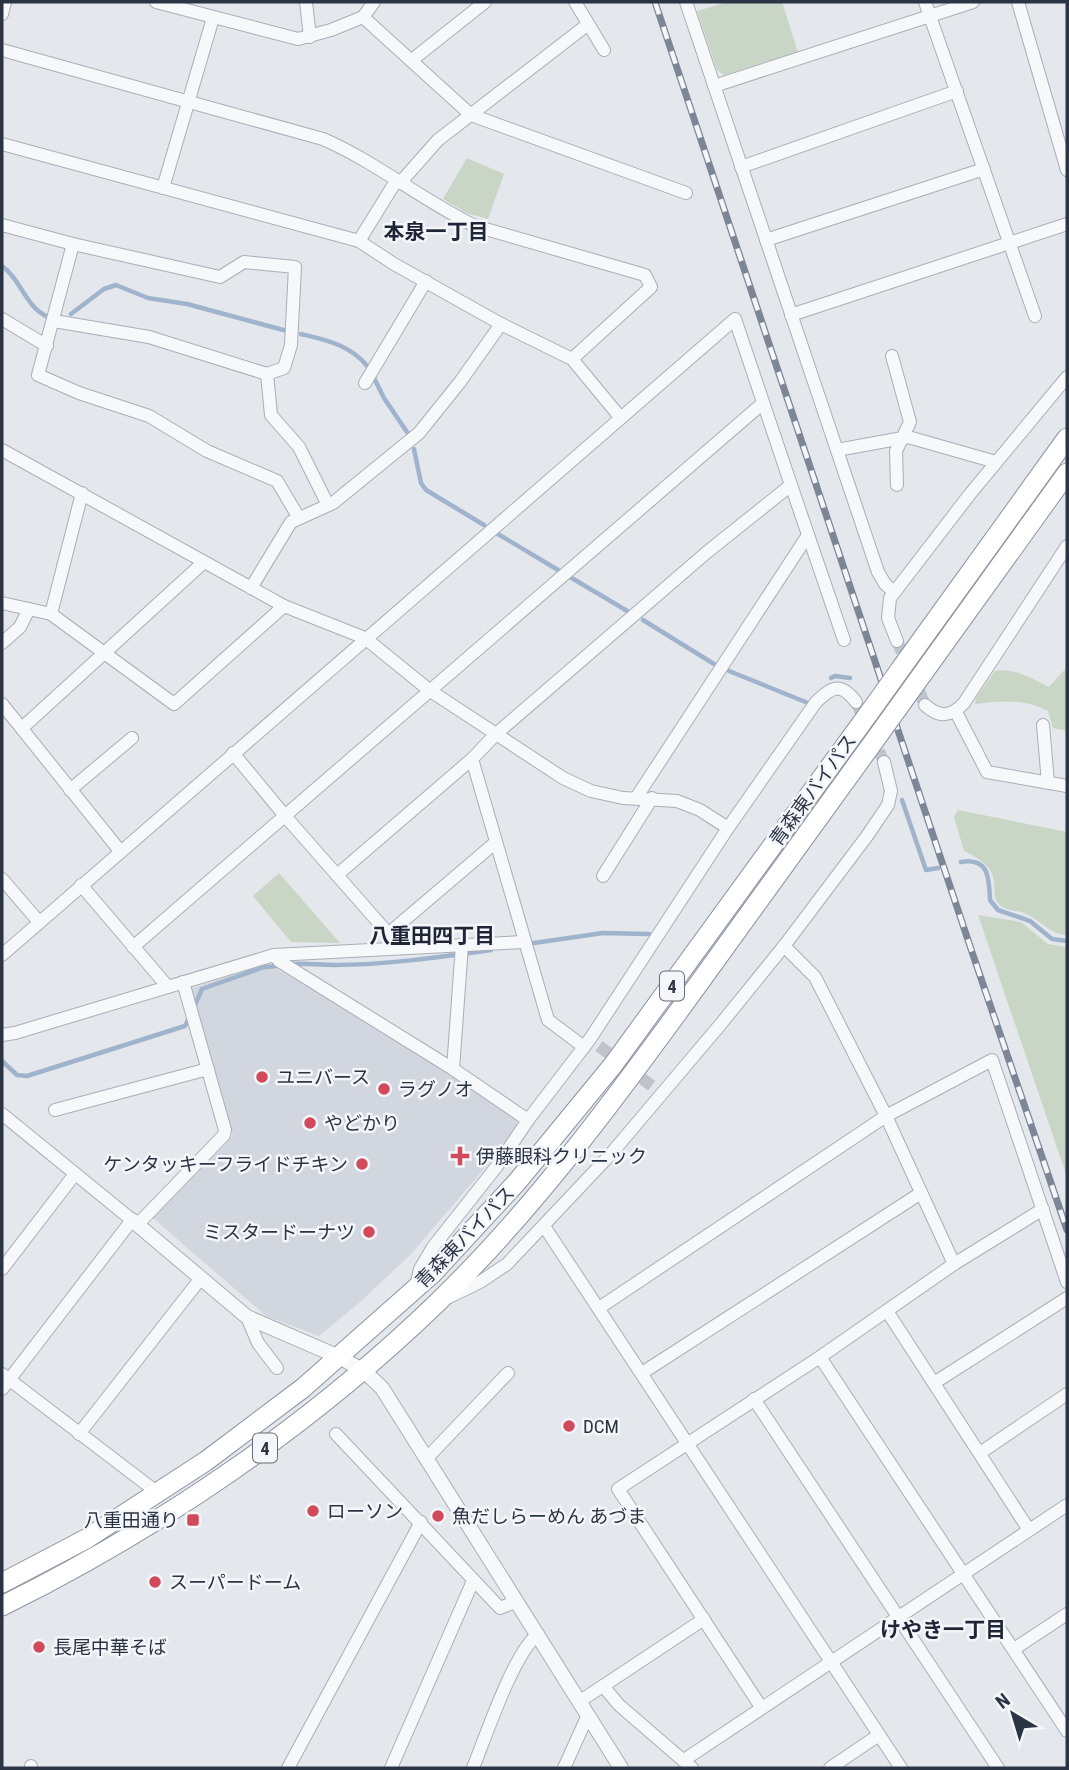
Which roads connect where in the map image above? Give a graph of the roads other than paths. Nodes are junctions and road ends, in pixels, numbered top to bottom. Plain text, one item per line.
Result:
1 (5, 2) edge
2 (156, 2) edge
3 (306, 2) edge
4 (374, 2) edge
5 (485, 2) edge
6 (575, 2) edge
7 (925, 2) edge
8 (973, 2) edge
9 (1018, 2) edge
10 (691, 3) edge
11 (2, 14) edge
12 (931, 15) junction
13 (363, 17) junction
14 (213, 18) junction
15 (587, 25) junction
16 (310, 37) junction
17 (2, 50) edge
18 (604, 50) dead end
19 (412, 60) junction
20 (714, 86) junction
21 (957, 91) junction
22 (186, 101) junction
23 (471, 115) junction
24 (2, 144) edge
25 (741, 167) junction
26 (984, 169) junction
27 (1067, 170) edge
28 (398, 182) junction
29 (163, 187) junction
30 (686, 193) dead end
31 (1067, 224) edge
32 (2, 225) edge
33 (766, 240) junction
34 (359, 241) junction
35 (1010, 243) junction
36 (73, 244) junction
37 (426, 281) junction
38 (791, 315) junction
39 (1035, 316) dead end
40 (2, 319) edge
41 (54, 321) junction
42 (501, 324) junction
43 (47, 346) junction
44 (892, 356) dead end
45 (572, 359) junction
46 (267, 374) junction
47 (1067, 377) edge
48 (365, 383) dead end
49 (763, 403) junction
50 (620, 416) junction
51 (1067, 438) edge
52 (900, 439) junction
53 (837, 450) junction
54 (3, 456) edge
55 (996, 462) junction
56 (1067, 473) edge
57 (790, 485) junction
58 (897, 485) dead end
59 (82, 493) junction
60 (328, 505) junction
61 (299, 518) junction
62 (808, 535) junction
63 (1067, 546) edge
64 (204, 562) junction
65 (251, 588) junction
66 (894, 592) junction
67 (2, 603) edge
68 (284, 606) junction
69 (29, 609) junction
70 (51, 614) junction
71 (365, 638) junction
72 (844, 640) dead end
73 (897, 641) tunnel mouth
74 (2, 643) edge
75 (104, 654) junction
76 (429, 690) junction
77 (2, 704) edge
78 (925, 705) dead end
79 (862, 708) junction
80 (956, 712) junction
81 (1043, 725) dead end
82 (22, 728) junction
83 (496, 733) junction
84 (132, 738) dead end
85 (233, 753) junction
86 (472, 759) junction
87 (884, 762) tunnel mouth
88 (1048, 783) junction
89 (1067, 786) edge
90 (70, 790) junction
91 (636, 798) junction
92 (652, 798) junction
93 (285, 816) junction
94 (728, 828) junction
95 (496, 842) junction
96 (120, 851) junction
97 (337, 874) junction
98 (603, 876) dead end
99 (2, 879) edge
100 (82, 885) junction
101 (39, 922) junction
102 (388, 934) junction
103 (524, 942) junction
104 (462, 945) junction
105 (784, 946) junction
106 (133, 947) junction
107 (401, 948) junction
108 (2, 955) edge
109 (274, 955) junction
110 (183, 982) junction
111 (168, 987) junction
112 (2, 1035) edge
113 (591, 1044) junction
114 (208, 1069) junction
115 (453, 1069) junction
116 (55, 1110) dead end
117 (2, 1114) edge
118 (886, 1116) junction
119 (528, 1121) junction
120 (75, 1174) junction
121 (921, 1193) junction
122 (1043, 1209) junction
123 (135, 1222) junction
124 (544, 1226) junction
125 (954, 1264) junction
126 (2, 1269) edge
127 (201, 1278) junction
128 (1067, 1282) edge
129 (415, 1290) junction
130 (1067, 1298) edge
131 (439, 1301) junction
132 (598, 1308) junction
133 (887, 1311) junction
134 (247, 1317) junction
135 (339, 1357) junction
136 (820, 1357) junction
137 (276, 1368) dead end
138 (364, 1371) junction
139 (508, 1373) dead end
140 (642, 1373) junction
141 (4, 1380) edge
142 (934, 1384) junction
143 (1067, 1394) edge
144 (754, 1399) junction
145 (79, 1434) junction
146 (337, 1434) dead end
147 (687, 1444) junction
148 (980, 1454) junction
149 (428, 1457) junction
150 (158, 1493) junction
151 (1067, 1505) edge
152 (421, 1521) junction
153 (1029, 1530) junction
154 (963, 1573) junction
155 (473, 1581) junction
156 (2, 1583) edge
157 (517, 1601) junction
158 (2, 1606) edge
159 (1067, 1614) edge
160 (897, 1617) junction
161 (704, 1619) junction
162 (538, 1634) junction
163 (1014, 1649) junction
164 (831, 1661) junction
165 (603, 1686) junction
166 (580, 1701) junction
167 (761, 1707) junction
168 (588, 1715) junction
169 (1067, 1731) edge
170 (879, 1735) junction
171 (688, 1764) edge
172 (288, 1768) edge
173 (391, 1768) edge
174 (473, 1768) edge
175 (564, 1768) edge
176 (621, 1768) edge
177 (830, 1768) edge
178 (901, 1768) edge
179 (998, 1768) edge

1 - 11 street
2 - 14 street
3 - 16 street
4 - 13 street
5 - 19 street
6 - 15 street
7 - 12 street
8 - 12 street
9 - 27 street
10 - 20 street
12 - 20 street
12 - 21 street
13 - 16 street
13 - 19 street
14 - 16 street
14 - 22 street
15 - 18 street
15 - 23 street
17 - 22 street
19 - 23 street
20 - 25 street
21 - 25 street
21 - 26 street
22 - 28 street
22 - 29 street
23 - 28 street
23 - 30 street
24 - 29 street
25 - 33 street
26 - 33 street
26 - 35 street
28 - 34 street
28 - 45 street
29 - 34 street
31 - 35 street
32 - 36 street
33 - 38 street
34 - 37 street
35 - 38 street
35 - 39 street
36 - 41 street
36 - 46 street
37 - 42 street
37 - 48 street
38 - 53 street
40 - 43 street
41 - 43 street
41 - 46 street
42 - 45 street
42 - 60 street
43 - 61 street
44 - 52 street
45 - 50 street
46 - 60 street
47 - 55 street
49 - 50 street
49 - 57 street
49 - 76 street
50 - 71 street
51 - 79 highway, 青森東バイパス / 4, bridge
52 - 53 street
52 - 55 street
52 - 58 street
53 - 66 street
54 - 59 street
55 - 66 street
56 - 131 highway, 青森東バイパス / 4, bridge
57 - 62 street
57 - 83 street
59 - 64 street
59 - 70 street
60 - 61 street
61 - 65 street
62 - 72 street
62 - 91 street
63 - 80 street
64 - 65 street
64 - 75 street
65 - 68 street
66 - 73 street
67 - 69 street
68 - 71 street
68 - 75 street
69 - 70 street
69 - 74 street
70 - 75 street
71 - 76 street
71 - 85 street
75 - 82 street
76 - 83 street
76 - 93 street
77 - 82 street
78 - 80 street
79 - 94 street
79 - 129 highway, 青森東バイパス / 4
80 - 88 street
81 - 88 street
82 - 90 street
83 - 86 street
83 - 91 street
84 - 90 street
85 - 93 street
85 - 96 street
86 - 95 street
86 - 97 street
87 - 105 street
88 - 89 street
90 - 96 street
91 - 92 street
92 - 94 street
92 - 98 street
93 - 97 street
93 - 106 street
94 - 113 street
95 - 102 street
95 - 103 street
96 - 100 street
97 - 102 street
99 - 101 street
100 - 101 street
100 - 106 street
101 - 108 street
102 - 107 street
103 - 104 street
103 - 113 street
104 - 107 street
104 - 115 street
105 - 118 street
105 - 124 street
106 - 111 street
107 - 109 street
109 - 110 street
109 - 115 street
110 - 111 street
110 - 114 street
111 - 112 street
113 - 119 street
114 - 116 street
114 - 123 street
115 - 119 street
117 - 120 street
118 - 121 street
118 - 122 street
118 - 132 street
119 - 129 street
120 - 123 street
120 - 126 street
121 - 125 street
121 - 140 street
122 - 125 street
122 - 128 street
123 - 127 street
123 - 141 street
124 - 131 street
124 - 132 street
125 - 133 street
127 - 134 street
127 - 145 street
129 - 135 highway, 青森東バイパス / 4
130 - 142 street
131 - 138 highway, 青森東バイパス / 4
132 - 140 street
133 - 136 street
133 - 142 street
134 - 135 street
134 - 137 street
135 - 138 street
135 - 150 highway, 青森東バイパス / 4
136 - 144 street
136 - 154 street
138 - 149 street
138 - 158 highway, 青森東バイパス / 4
139 - 149 street
140 - 147 street
141 - 145 street
142 - 148 street
143 - 148 street
144 - 147 street
144 - 160 street
145 - 150 street
146 - 152 street
147 - 161 street
147 - 164 street
148 - 153 street
149 - 157 street
150 - 156 highway, 青森東バイパス / 4
151 - 153 street
152 - 155 street
152 - 172 street
153 - 154 street
154 - 160 street
154 - 163 street
155 - 157 street
155 - 173 street
157 - 162 street
159 - 163 street
160 - 164 street
160 - 179 street
161 - 165 street
161 - 167 street
162 - 166 street
162 - 174 street
163 - 169 street
164 - 167 street
164 - 170 street
165 - 166 street
165 - 171 street
166 - 168 street
167 - 171 street
168 - 175 street
168 - 176 street
170 - 177 street
170 - 178 street

